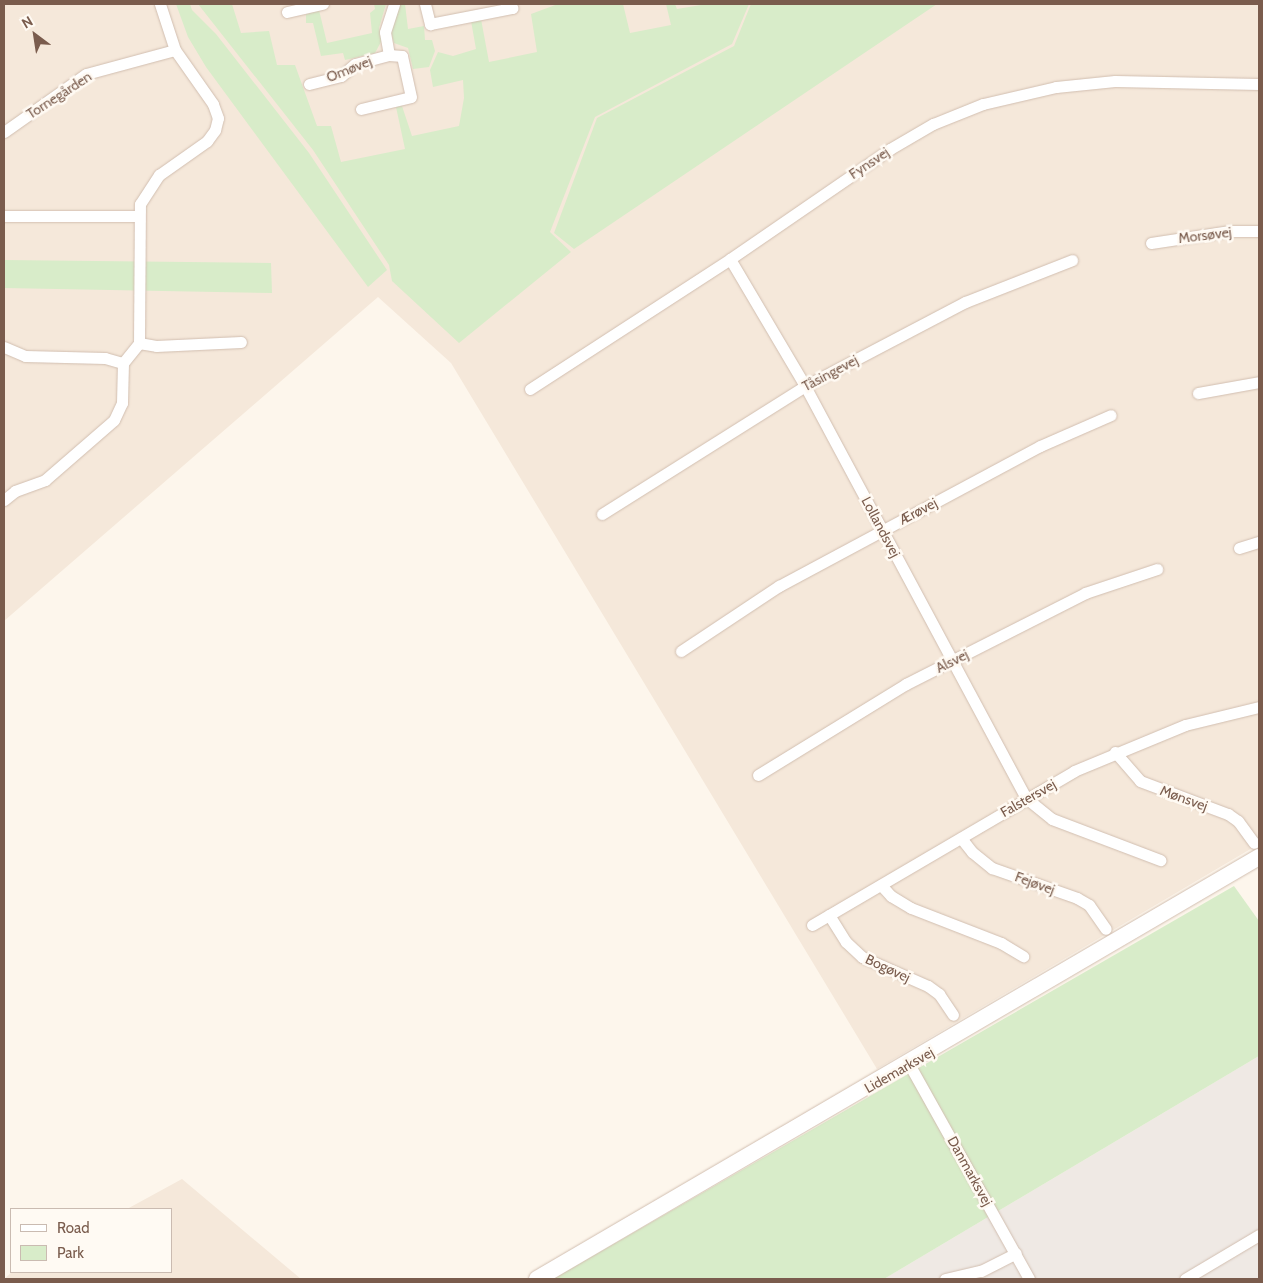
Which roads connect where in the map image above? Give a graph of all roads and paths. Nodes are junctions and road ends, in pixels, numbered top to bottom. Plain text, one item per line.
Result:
1 (160, 4) edge
2 (324, 4) edge
3 (394, 4) edge
4 (425, 4) edge
5 (510, 4) edge
6 (286, 12) dead end
7 (175, 50) junction
8 (390, 55) junction
9 (309, 84) dead end
10 (1259, 84) edge
11 (361, 109) dead end
12 (4, 132) edge
13 (4, 216) edge
14 (138, 216) junction
15 (1259, 232) edge
16 (1151, 242) dead end
17 (730, 259) junction
18 (1072, 260) dead end
19 (240, 342) dead end
20 (140, 343) junction
21 (4, 346) edge
22 (124, 363) junction
23 (1259, 382) edge
24 (805, 386) junction
25 (530, 389) dead end
26 (1198, 393) dead end
27 (1111, 415) dead end
28 (4, 500) edge
29 (602, 514) dead end
30 (883, 529) junction
31 (1259, 542) edge
32 (1239, 548) dead end
33 (1157, 568) dead end
34 (681, 651) dead end
35 (951, 662) junction
36 (1259, 707) edge
37 (1115, 752) junction
38 (758, 775) dead end
39 (1026, 798) junction
40 (961, 838) junction
41 (1256, 850) edge
42 (1160, 860) dead end
43 (881, 885) junction
44 (829, 915) junction
45 (812, 925) dead end
46 (1106, 929) dead end
47 (1023, 956) dead end
48 (953, 1015) dead end
49 (909, 1064) junction
50 (1259, 1235) edge
51 (1016, 1253) junction
52 (537, 1279) edge
53 (945, 1279) edge
54 (1029, 1279) edge
55 (1186, 1279) edge

1 - 7 street
2 - 6 street
3 - 8 street, Omøvej
4 - 5 street
7 - 12 street, Tornegården
7 - 14 street
8 - 9 street, Omøvej
8 - 11 street, Omøvej
10 - 17 street, Fynsvej
13 - 14 street
14 - 20 street
15 - 16 street, Morsøvej
17 - 24 street, Lollandsvej
17 - 25 street, Fynsvej
18 - 24 street, Tåsingevej
19 - 20 street
20 - 22 street
21 - 22 street
22 - 28 street
23 - 26 street
24 - 29 street, Tåsingevej
24 - 30 street, Lollandsvej
27 - 30 street, Ærøvej
30 - 34 street, Ærøvej
30 - 35 street, Lollandsvej
31 - 32 street
33 - 35 street, Alsvej
35 - 38 street, Alsvej
35 - 39 street, Lollandsvej
36 - 37 street, Falstersvej
37 - 39 street, Falstersvej
37 - 41 street, Mønsvej
39 - 40 street, Falstersvej
39 - 42 street
40 - 43 street, Falstersvej
40 - 46 street, Fejøvej
41 - 49 street, Lidemarksvej
43 - 44 street, Falstersvej
43 - 47 street
44 - 45 street, Falstersvej
44 - 48 street, Bogøvej
49 - 51 street, Danmarksvej
49 - 52 street, Lidemarksvej
50 - 55 street
51 - 53 street
51 - 54 street, Danmarksvej

